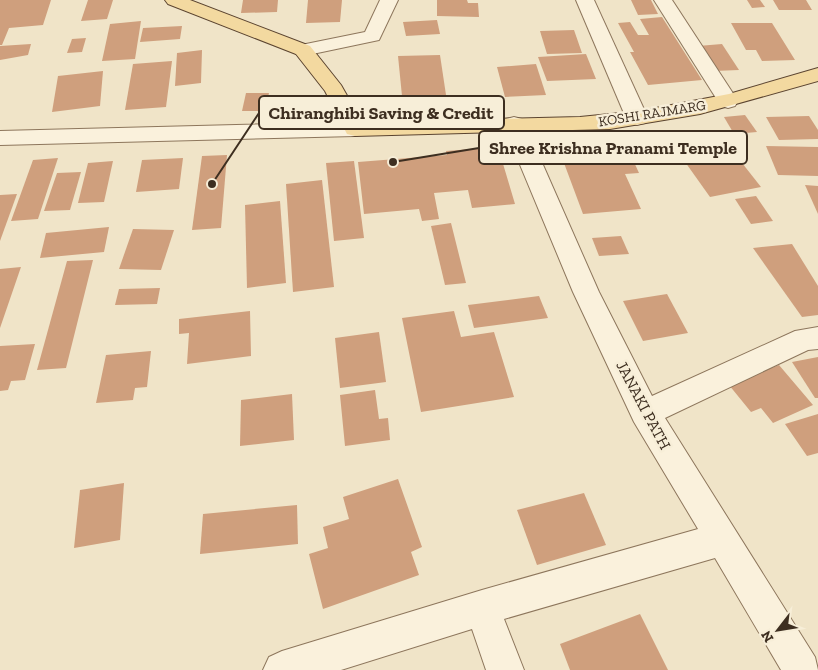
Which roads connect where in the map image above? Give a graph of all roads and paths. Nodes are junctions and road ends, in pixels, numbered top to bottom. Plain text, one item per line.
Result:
1 (174, 0) edge
2 (389, 0) edge
3 (585, 0) edge
4 (663, 0) edge
5 (303, 50) junction
6 (818, 74) edge
7 (728, 101) junction
8 (637, 118) junction
9 (514, 124) junction
10 (355, 129) junction
11 (0, 138) edge
12 (818, 338) edge
13 (645, 413) junction
14 (723, 539) junction
15 (482, 608) junction
16 (282, 670) edge
17 (505, 670) edge
18 (802, 670) edge

1 - 5 main road
2 - 5 street
3 - 8 street
4 - 7 street
5 - 10 main road
6 - 7 main road, KOSHI RAJMARG
7 - 8 main road, KOSHI RAJMARG
8 - 9 main road, KOSHI RAJMARG
9 - 10 main road, KOSHI RAJMARG
9 - 13 street, JANAKI PATH
10 - 11 street
12 - 13 street
13 - 14 street, JANAKI PATH
14 - 15 street
14 - 18 street, JANAKI PATH
15 - 16 street
15 - 17 street

